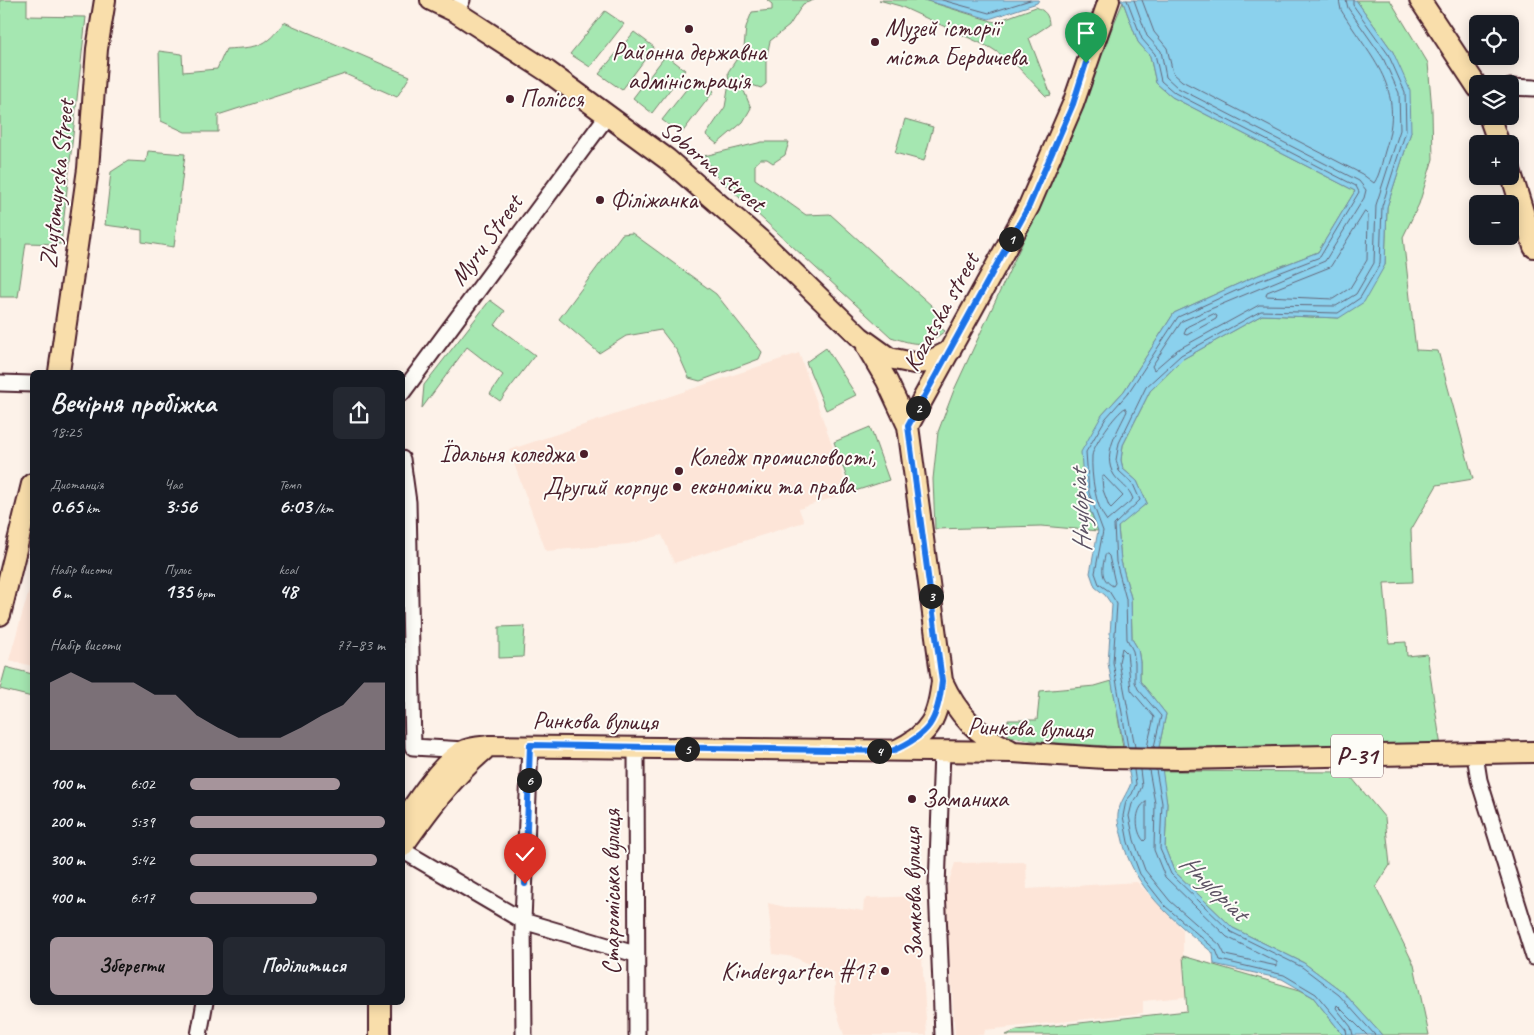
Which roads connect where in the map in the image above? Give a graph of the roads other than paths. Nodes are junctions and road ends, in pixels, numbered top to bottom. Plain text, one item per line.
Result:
1 (105, 0) edge
2 (431, 0) edge
3 (1109, 0) edge
4 (1420, 0) edge
5 (459, 6) edge
6 (1469, 76) edge
7 (1519, 87) edge
8 (1534, 88) edge
9 (607, 116) junction
10 (1515, 185) edge
11 (1534, 247) edge
12 (860, 337) junction
13 (950, 351) junction
14 (59, 370) edge
15 (0, 383) edge
16 (30, 384) edge
17 (405, 389) edge
18 (908, 426) junction
19 (405, 480) edge
20 (30, 492) edge
21 (0, 615) edge
22 (942, 681) junction
23 (530, 745) junction
24 (490, 746) junction
25 (636, 748) junction
26 (465, 750) junction
27 (892, 751) junction
28 (942, 752) junction
29 (1013, 752) junction
30 (1534, 752) edge
31 (1475, 755) junction
32 (405, 820) edge
33 (405, 844) edge
34 (405, 850) edge
35 (524, 921) junction
36 (635, 954) junction
37 (1534, 957) edge
38 (204, 1005) edge
39 (380, 1005) edge
40 (199, 1035) edge
41 (380, 1035) edge
42 (524, 1035) edge
43 (637, 1035) edge
44 (943, 1035) edge

1 - 14 main road, Zhytomyrska Street
2 - 5 main road, Soborna street
3 - 13 main road, Kozatska street
4 - 6 main road
5 - 9 main road, Soborna street
7 - 8 street
9 - 12 main road, Soborna street
9 - 17 street, Myru Street
10 - 11 main road
12 - 13 main road
12 - 18 main road, Soborna street
13 - 18 main road, Kozatska street
15 - 16 street
18 - 22 main road
19 - 26 street
20 - 21 main road
22 - 27 main road
22 - 29 main road
23 - 24 main road, Ринкова вулиця
23 - 25 main road, Ринкова вулиця
23 - 35 street
24 - 26 main road, Ринкова вулиця
24 - 33 main road
25 - 27 main road, Ринкова вулиця
25 - 36 street, Староміська вулиця
26 - 32 main road
27 - 28 main road, Ринкова вулиця
28 - 29 main road, Ринкова вулиця
28 - 44 street, Замкова вулиця
29 - 31 main road, Ринкова вулиця / Р-31
30 - 31 main road, Ринкова вулиця / Р-31
31 - 37 street
34 - 35 street
35 - 36 street
35 - 42 street
36 - 43 street, Староміська вулиця
38 - 40 street
39 - 41 main road

